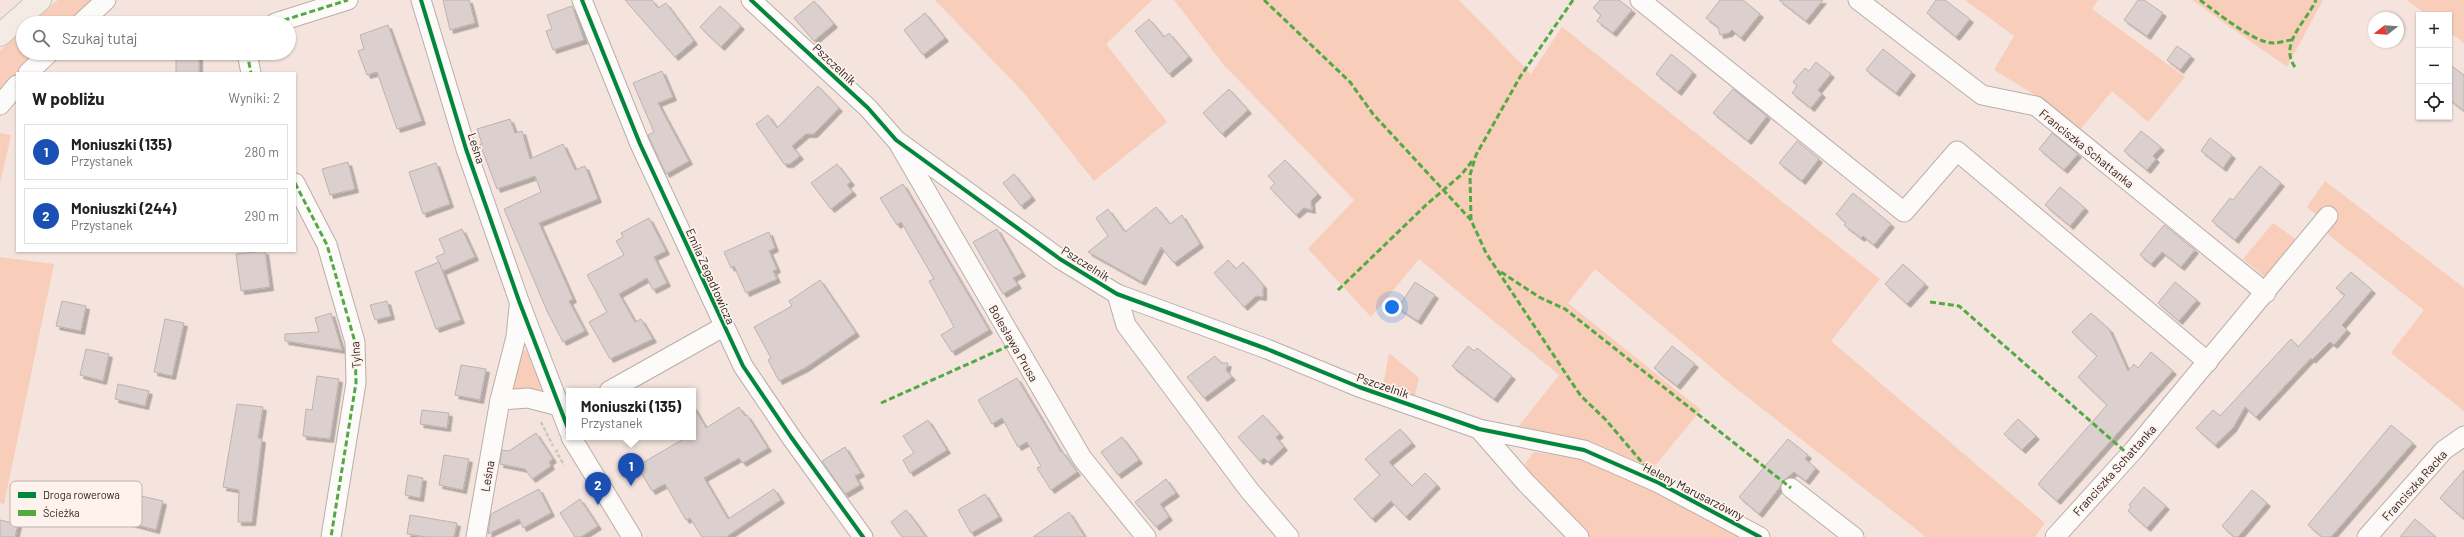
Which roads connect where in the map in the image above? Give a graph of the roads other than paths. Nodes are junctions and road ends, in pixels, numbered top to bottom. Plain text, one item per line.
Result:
1 (40, 0) edge
2 (106, 0) edge
3 (348, 0) edge
4 (421, 0) edge
5 (582, 0) edge
6 (751, 0) edge
7 (1640, 0) edge
8 (1858, 0) edge
9 (22, 16) edge
10 (89, 16) edge
11 (296, 16) edge
12 (16, 21) edge
13 (0, 35) edge
14 (42, 60) edge
15 (248, 60) edge
16 (29, 72) edge
17 (251, 72) edge
18 (16, 86) edge
19 (0, 105) edge
20 (896, 140) junction
21 (296, 185) edge
22 (2328, 216) dead end
23 (2266, 293) junction
24 (1117, 294) junction
25 (519, 301) junction
26 (723, 327) junction
27 (2208, 362) junction
28 (613, 388) edge
29 (500, 400) junction
30 (564, 406) edge
31 (566, 416) edge
32 (1479, 429) junction
33 (2464, 436) edge
34 (573, 440) edge
35 (1791, 488) dead end
36 (331, 537) edge
37 (476, 537) edge
38 (632, 537) edge
39 (863, 537) edge
40 (1146, 537) edge
41 (1289, 537) edge
42 (1579, 537) edge
43 (1760, 537) edge
44 (1854, 537) edge
45 (2055, 537) edge
46 (2367, 537) edge

1 - 9 main road
2 - 10 street
3 - 11 street
4 - 25 street, Leśna
5 - 26 street, Emila Zegadłowicza
6 - 20 street, Pszczelnik
7 - 27 street
8 - 23 street, Franciszka Schattanka
12 - 13 main road
14 - 16 street
15 - 17 street
18 - 19 street
20 - 24 street, Pszczelnik
20 - 40 street, Bolesława Prusa
21 - 36 street, Tylna
22 - 23 street, Franciszka Schattanka
23 - 27 street, Franciszka Schattanka
24 - 32 street, Pszczelnik
24 - 41 street
25 - 29 street, Leśna
25 - 30 street
26 - 28 street
26 - 39 street, Emila Zegadłowicza
27 - 45 street, Franciszka Schattanka
29 - 30 street
29 - 37 street, Leśna
30 - 31 street
32 - 42 street
32 - 43 street, Heleny Marusarzówny
33 - 46 street, Franciszka Racka
34 - 38 street
35 - 44 street

